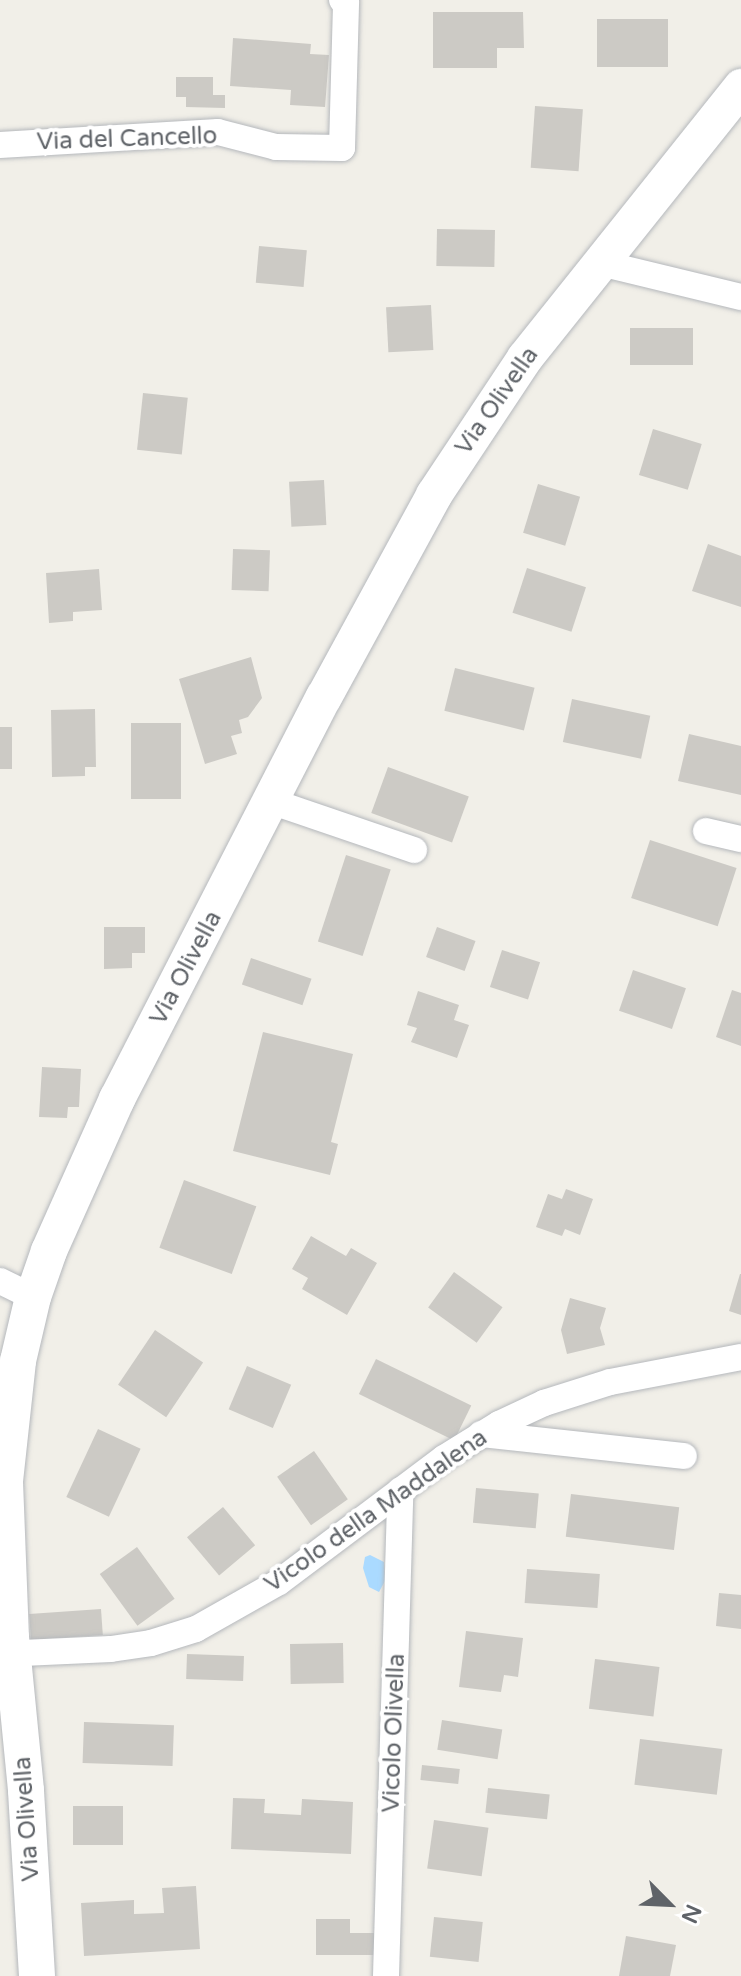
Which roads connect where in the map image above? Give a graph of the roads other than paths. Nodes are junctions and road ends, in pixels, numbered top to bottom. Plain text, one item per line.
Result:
1 (342, 0) edge
2 (741, 87) edge
3 (0, 145) edge
4 (600, 263) junction
5 (741, 297) edge
6 (273, 802) junction
7 (706, 831) dead end
8 (741, 839) edge
9 (414, 850) dead end
10 (0, 1281) edge
11 (33, 1297) junction
12 (741, 1357) edge
13 (481, 1434) junction
14 (4, 1436) edge
15 (684, 1456) dead end
16 (400, 1490) junction
17 (6, 1654) edge
18 (37, 1976) edge
19 (386, 1976) edge

1 - 3 street, Via del Cancello
2 - 4 main road, Via Olivella
4 - 5 street
4 - 6 main road, Via Olivella
6 - 9 street
6 - 11 main road, Via Olivella
7 - 8 street
10 - 11 street
11 - 14 main road, Via Olivella
12 - 13 street, Vicolo della Maddalena
13 - 15 street
13 - 16 street, Vicolo della Maddalena
14 - 17 main road, Via Olivella
16 - 17 street, Vicolo della Maddalena
16 - 19 street, Vicolo Olivella
17 - 18 main road, Via Olivella

